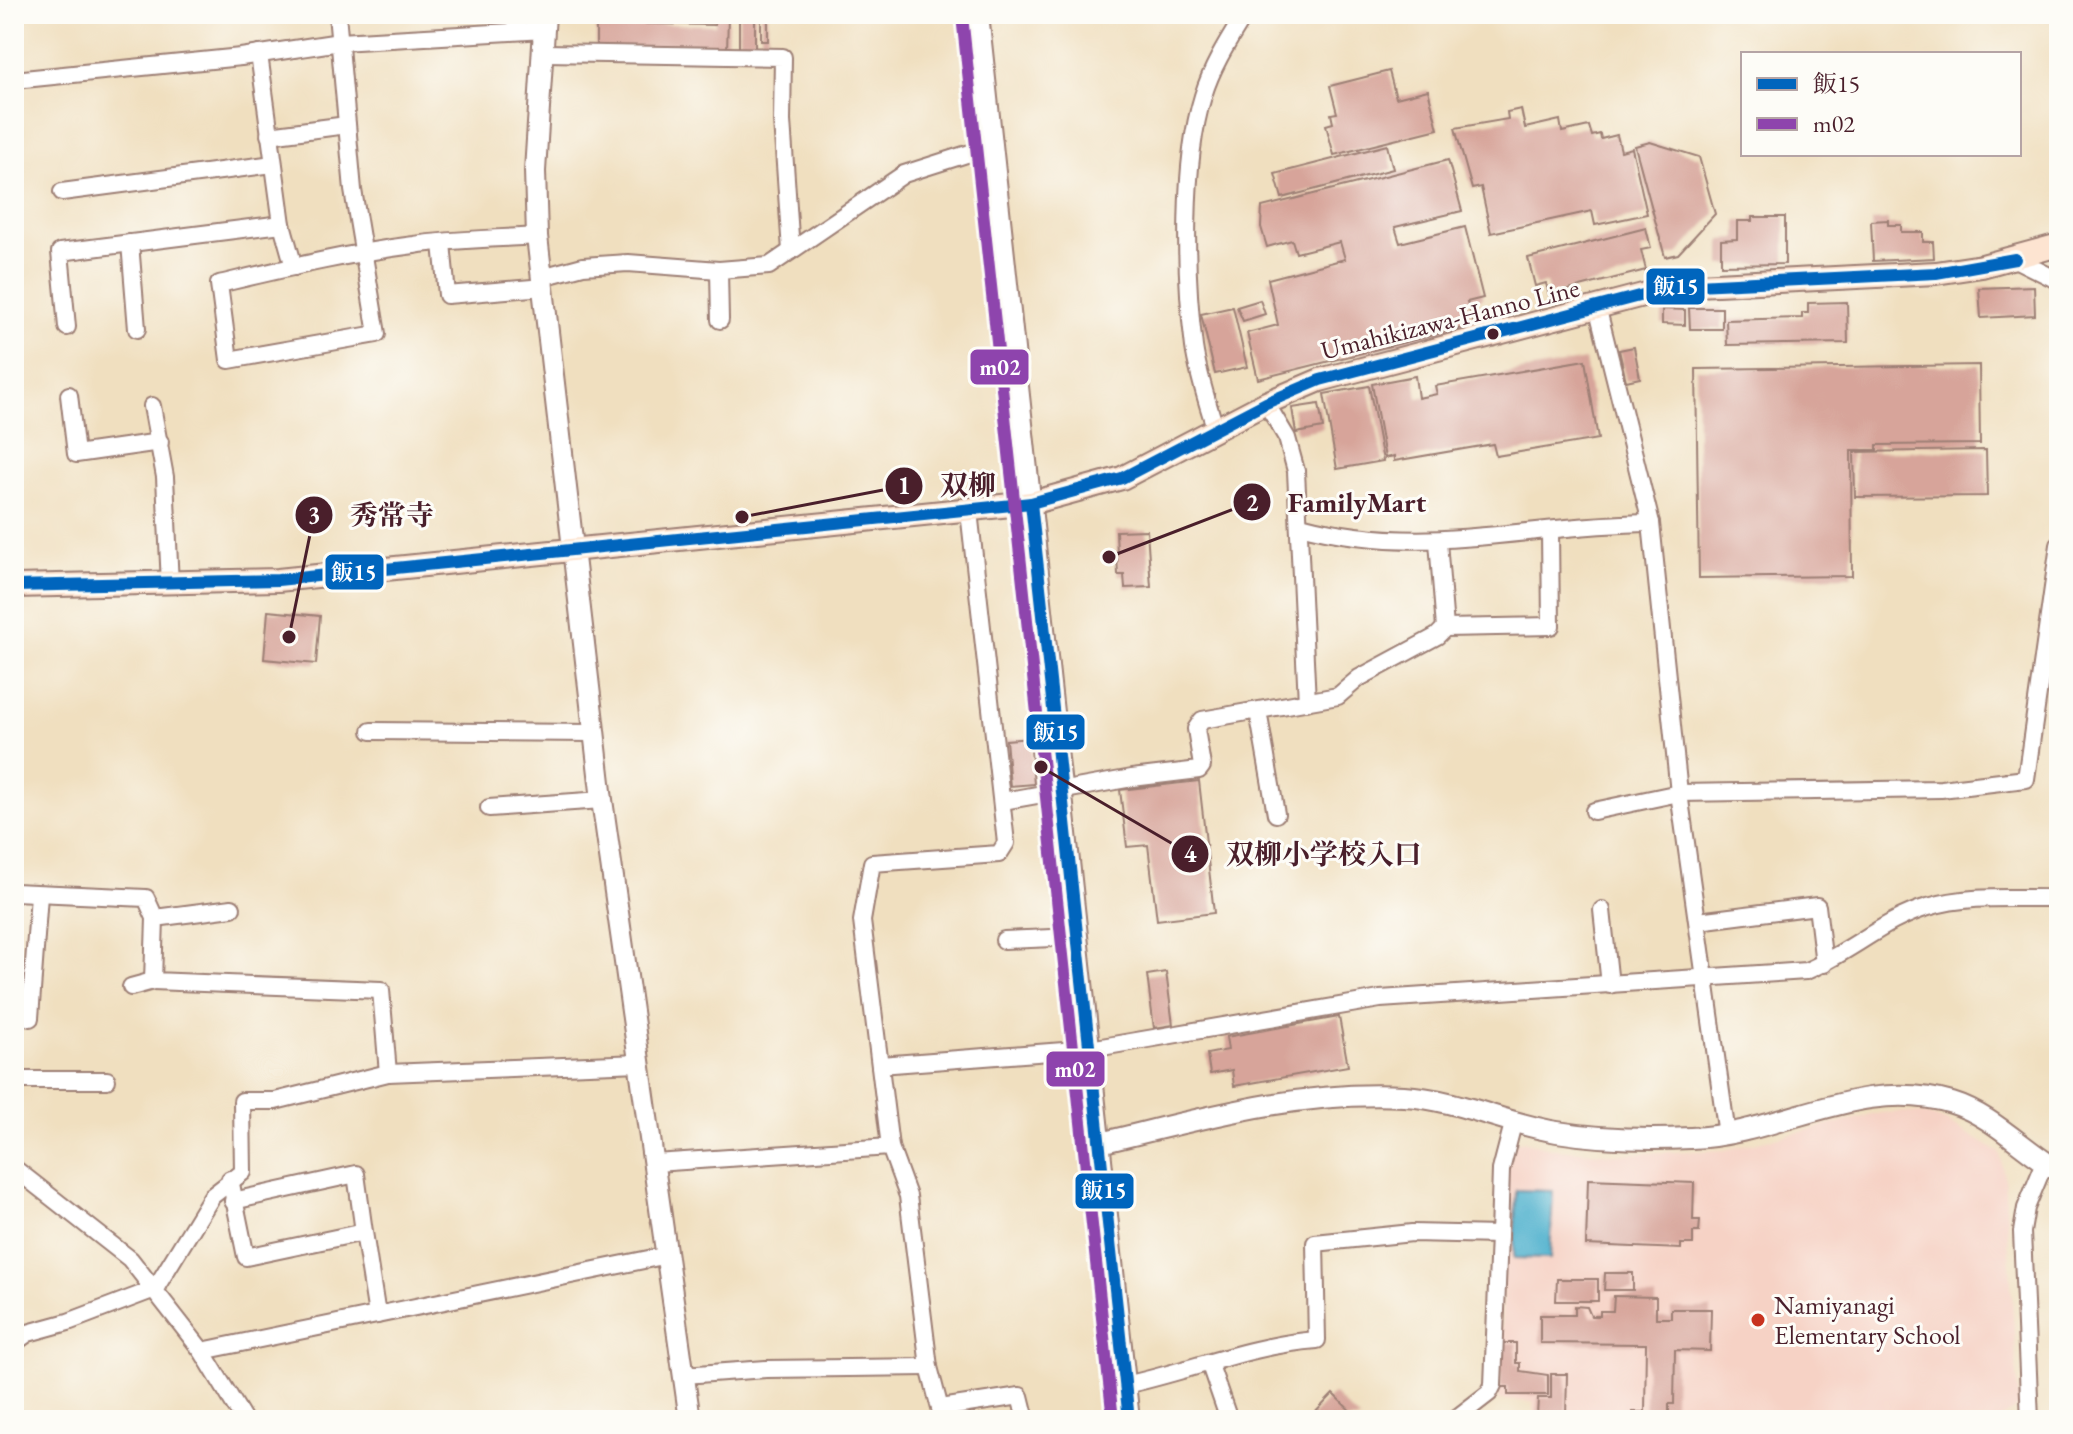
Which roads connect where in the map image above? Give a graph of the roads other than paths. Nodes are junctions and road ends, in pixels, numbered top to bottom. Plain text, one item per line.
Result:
1 (337, 14) edge
2 (978, 14) edge
3 (1245, 14) edge
4 (545, 22) edge
5 (340, 42) junction
6 (545, 53) junction
7 (259, 54) junction
8 (14, 80) edge
9 (347, 125) junction
10 (269, 135) junction
11 (992, 146) junction
12 (273, 164) junction
13 (62, 192) dead end
14 (282, 224) junction
15 (537, 236) junction
16 (130, 243) junction
17 (442, 243) junction
18 (2059, 245) edge
19 (791, 251) junction
20 (366, 254) junction
21 (2015, 259) junction
22 (294, 267) junction
23 (719, 270) junction
24 (2059, 281) edge
25 (543, 282) junction
26 (1598, 310) junction
27 (720, 320) dead end
28 (67, 327) dead end
29 (137, 329) dead end
30 (69, 395) dead end
31 (1266, 403) junction
32 (152, 406) dead end
33 (1216, 431) junction
34 (160, 442) junction
35 (1031, 503) junction
36 (969, 511) junction
37 (1651, 523) junction
38 (1300, 525) junction
39 (1550, 531) junction
40 (1438, 542) junction
41 (2059, 545) edge
42 (574, 552) junction
43 (170, 585) junction
44 (14, 586) edge
45 (1445, 628) junction
46 (1307, 702) junction
47 (1258, 711) junction
48 (371, 731) dead end
49 (594, 733) junction
50 (1063, 791) junction
51 (1679, 793) junction
52 (602, 800) junction
53 (1003, 801) junction
54 (489, 808) dead end
55 (1594, 811) dead end
56 (1276, 814) dead end
57 (14, 892) edge
58 (39, 895) junction
59 (2059, 898) edge
60 (232, 908) dead end
61 (1602, 910) dead end
62 (155, 918) junction
63 (1698, 921) junction
64 (1078, 937) junction
65 (1004, 940) dead end
66 (1824, 964) junction
67 (1707, 977) junction
68 (153, 981) junction
69 (1610, 985) junction
70 (131, 987) dead end
71 (30, 1018) dead end
72 (1090, 1049) junction
73 (640, 1063) junction
74 (880, 1065) junction
75 (388, 1073) junction
76 (14, 1080) edge
77 (107, 1080) dead end
78 (1514, 1120) junction
79 (1727, 1135) junction
80 (1100, 1143) junction
81 (890, 1147) junction
82 (655, 1163) junction
83 (2052, 1166) edge
84 (14, 1168) edge
85 (230, 1179) junction
86 (233, 1201) junction
87 (364, 1232) junction
88 (1499, 1235) junction
89 (668, 1255) junction
90 (155, 1289) junction
91 (377, 1315) junction
92 (21, 1332) edge
93 (14, 1343) edge
94 (202, 1351) junction
95 (1210, 1365) junction
96 (929, 1367) junction
97 (684, 1375) junction
98 (1125, 1385) junction
99 (942, 1414) edge
100 (244, 1420) edge
101 (690, 1420) edge
102 (1026, 1420) edge
103 (1129, 1420) edge
104 (1229, 1420) edge
105 (1454, 1420) edge
106 (2030, 1420) edge

1 - 5 street
2 - 11 street
3 - 33 street
4 - 5 street
4 - 6 street
5 - 7 street
5 - 9 street
6 - 15 street
6 - 19 street
7 - 8 street
7 - 10 street
9 - 10 street
9 - 20 street
10 - 12 street
11 - 19 street
11 - 35 street
12 - 13 street
12 - 14 street
14 - 16 street
14 - 22 street
15 - 17 street
15 - 25 street
16 - 28 street
16 - 29 street
17 - 20 street
17 - 25 street
18 - 21 main road, Umahikizawa-Hanno Line
19 - 23 street
20 - 22 street
20 - 22 street
21 - 24 street
21 - 26 main road, Umahikizawa-Hanno Line
23 - 25 street
23 - 27 street
25 - 42 street
26 - 31 main road, Umahikizawa-Hanno Line
26 - 37 street
30 - 34 street
31 - 33 main road, Umahikizawa-Hanno Line
31 - 38 street
32 - 34 street
33 - 35 main road, Umahikizawa-Hanno Line
34 - 43 street
35 - 36 main road, Umahikizawa-Hanno Line
35 - 50 street
36 - 42 main road, Umahikizawa-Hanno Line
36 - 53 street
37 - 39 street
37 - 51 street
38 - 40 street
38 - 46 street
39 - 40 street
39 - 45 street
40 - 45 street
41 - 51 street
42 - 43 main road, Umahikizawa-Hanno Line
42 - 49 street
43 - 44 main road, Umahikizawa-Hanno Line
45 - 46 street
46 - 47 street
47 - 50 street
47 - 56 street
48 - 49 street
49 - 52 street
50 - 53 street
50 - 64 street
51 - 55 street
51 - 63 street
52 - 54 street
52 - 73 street
53 - 74 street
57 - 58 street
58 - 62 street
58 - 71 street
59 - 66 street
60 - 62 street
61 - 69 street
62 - 68 street
63 - 66 street
63 - 67 street
64 - 65 street
64 - 72 street
66 - 67 street
67 - 69 street
67 - 79 street
68 - 70 street
68 - 75 street
69 - 72 street
72 - 74 street
72 - 80 street
73 - 75 street
73 - 82 street
74 - 81 street
75 - 85 street
76 - 77 street
78 - 79 street
78 - 80 street
78 - 88 street
79 - 83 street
80 - 98 street
81 - 82 street
81 - 96 street
82 - 89 street
83 - 106 street
84 - 90 street
85 - 86 street
85 - 90 street
86 - 87 street
86 - 87 street
87 - 91 street
88 - 95 street
88 - 105 street
89 - 91 street
89 - 97 street
90 - 92 street
90 - 94 street
91 - 94 street
92 - 93 street
94 - 100 street
95 - 98 street
95 - 104 street
96 - 97 street
96 - 99 street
97 - 101 street
98 - 103 street
99 - 102 street

